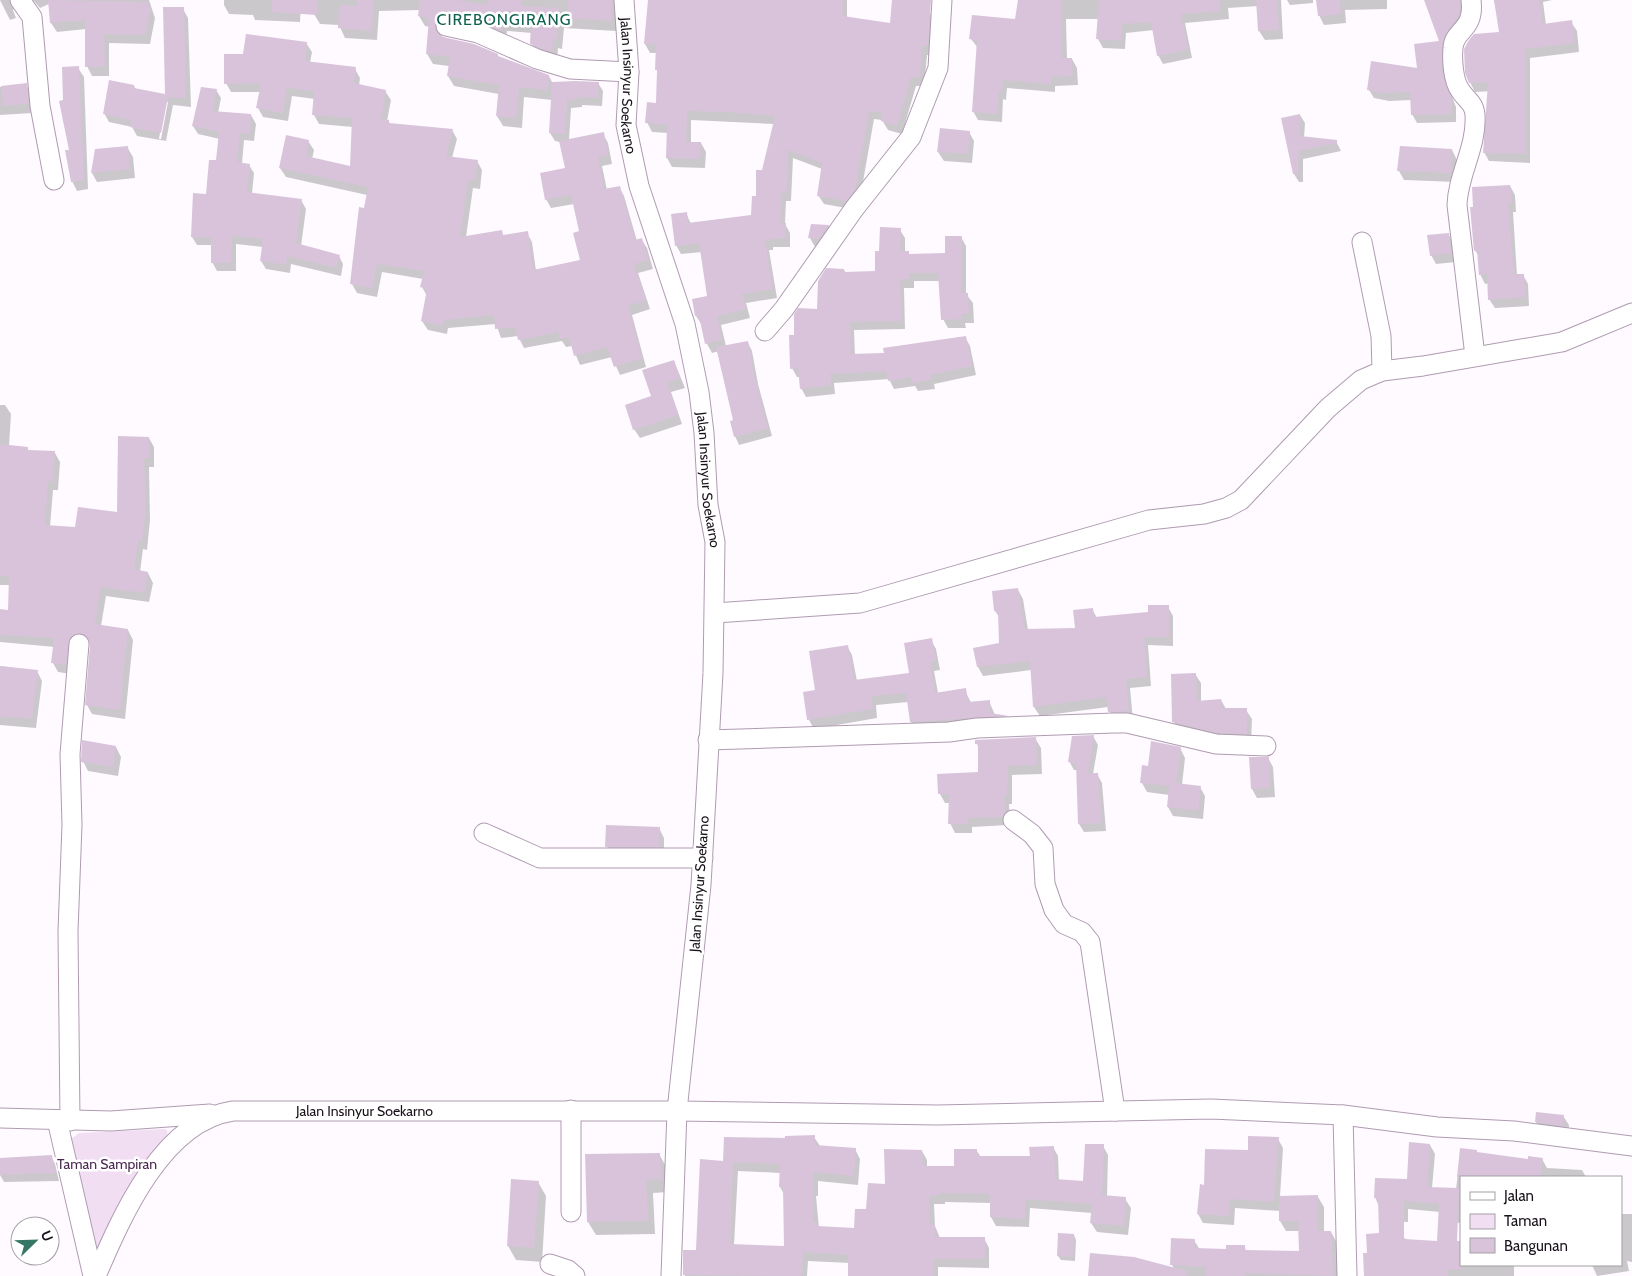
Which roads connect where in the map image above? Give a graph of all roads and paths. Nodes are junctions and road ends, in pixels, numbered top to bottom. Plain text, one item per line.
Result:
1 (20, 0) edge
2 (624, 0) edge
3 (942, 0) edge
4 (1471, 0) edge
5 (446, 26) dead end
6 (629, 72) junction
7 (54, 180) dead end
8 (1362, 242) dead end
9 (1632, 313) edge
10 (765, 331) dead end
11 (1475, 356) junction
12 (1382, 371) junction
13 (715, 613) junction
14 (79, 644) dead end
15 (708, 740) junction
16 (1266, 746) dead end
17 (1013, 820) dead end
18 (484, 833) dead end
19 (702, 858) junction
20 (571, 1110) junction
21 (677, 1111) junction
22 (1114, 1111) junction
23 (216, 1114) junction
24 (1343, 1114) junction
25 (0, 1118) edge
26 (64, 1120) junction
27 (1632, 1146) edge
28 (571, 1212) dead end
29 (550, 1264) dead end
30 (94, 1276) edge
31 (574, 1276) edge
32 (671, 1276) edge
33 (1347, 1276) edge

1 - 7 street
2 - 6 street, Jalan Insinyur Soekarno
3 - 10 street
4 - 11 street
5 - 6 street
6 - 13 street, Jalan Insinyur Soekarno
8 - 12 street
9 - 11 street
11 - 12 street
12 - 13 street
13 - 15 street, Jalan Insinyur Soekarno
14 - 26 street
15 - 16 street
15 - 19 street, Jalan Insinyur Soekarno
17 - 22 street
18 - 19 street
19 - 21 street, Jalan Insinyur Soekarno
20 - 21 street, Jalan Insinyur Soekarno
20 - 23 street, Jalan Insinyur Soekarno
20 - 28 street
21 - 22 street
21 - 32 street
22 - 24 street
23 - 26 street
23 - 30 street, Jalan Insinyur Soekarno
24 - 27 street
24 - 33 street
25 - 26 street
26 - 30 street
29 - 31 street

